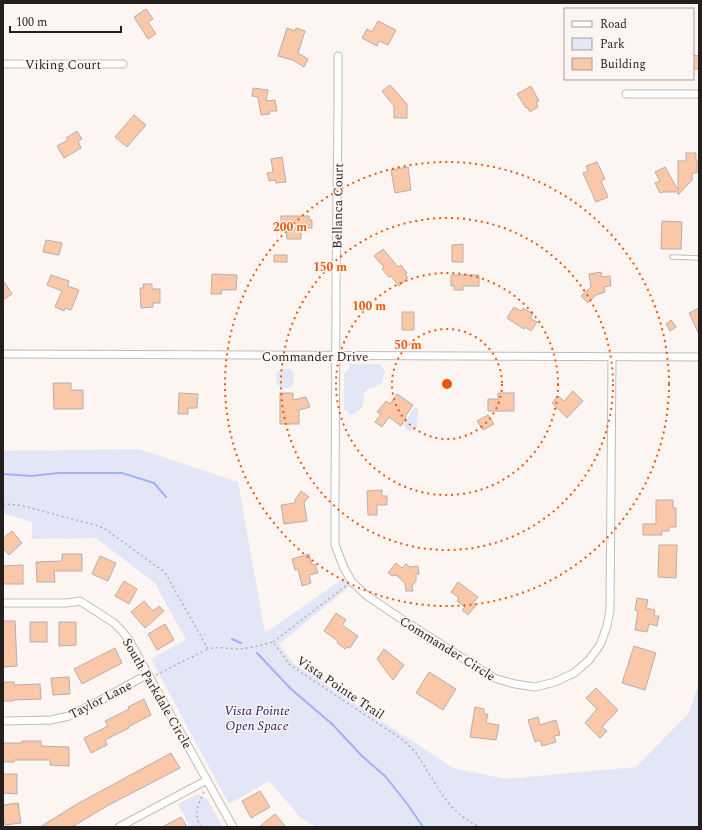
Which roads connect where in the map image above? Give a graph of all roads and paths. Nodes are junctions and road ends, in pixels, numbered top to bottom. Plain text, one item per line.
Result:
1 (338, 56) dead end
2 (3, 64) edge
3 (123, 64) dead end
4 (626, 94) dead end
5 (699, 94) edge
6 (672, 257) dead end
7 (699, 258) edge
8 (3, 354) edge
9 (336, 356) junction
10 (699, 357) edge
11 (612, 358) junction
12 (3, 504) edge
13 (352, 582) junction
14 (3, 603) edge
15 (272, 642) junction
16 (208, 649) junction
17 (148, 674) junction
18 (157, 675) dead end
19 (3, 721) edge
20 (207, 780) junction
21 (204, 792) dead end
22 (119, 827) edge
23 (201, 827) edge
24 (233, 827) edge
25 (480, 827) edge

1 - 9 street, Bellanca Court
2 - 3 street, Viking Court
4 - 5 street
6 - 7 lane
8 - 9 street, Commander Drive
9 - 11 street, Commander Drive
9 - 13 street, Commander Circle
10 - 11 street, Commander Drive
11 - 13 street, Commander Circle
12 - 16 path
13 - 15 path
14 - 17 street, South Parkdale Circle
15 - 16 path
15 - 25 path, Vista Pointe Trail
16 - 18 path
17 - 19 street, Taylor Lane
17 - 20 street, South Parkdale Circle
20 - 22 street
20 - 24 street, South Parkdale Circle
21 - 23 path

